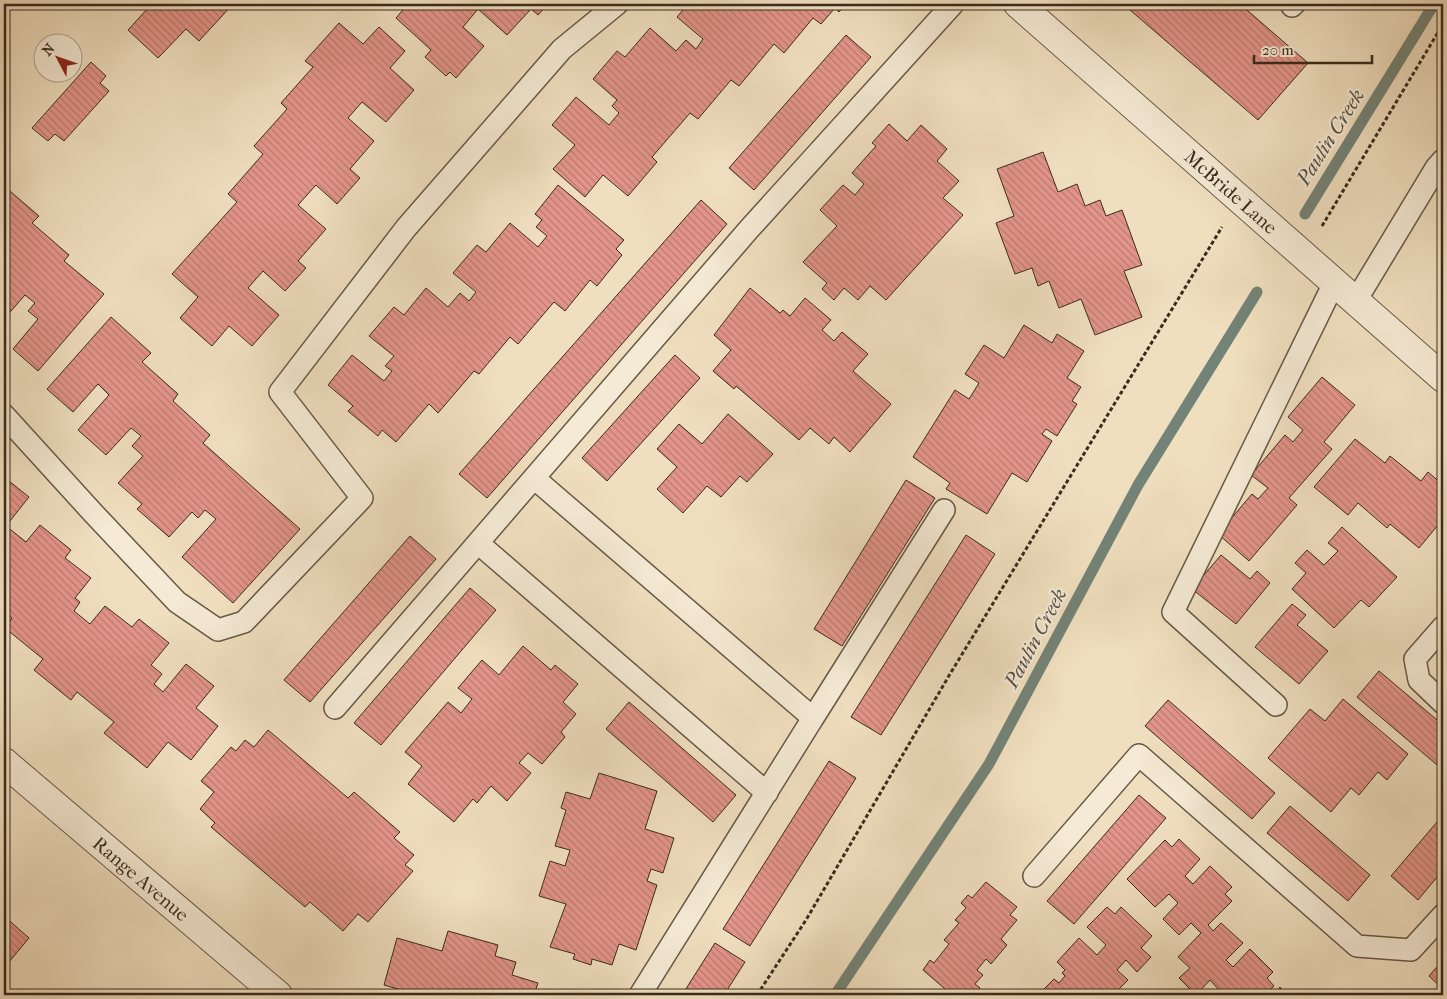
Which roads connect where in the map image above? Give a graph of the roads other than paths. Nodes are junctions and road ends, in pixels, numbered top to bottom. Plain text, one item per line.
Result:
1 (616, 4) edge
2 (953, 4) edge
3 (1018, 4) edge
4 (1443, 160) edge
5 (1334, 283) junction
6 (1355, 302) junction
7 (1443, 378) edge
8 (4, 415) edge
9 (534, 478) junction
10 (944, 510) dead end
11 (478, 543) junction
12 (1443, 627) edge
13 (1443, 703) edge
14 (1276, 705) dead end
15 (336, 708) dead end
16 (813, 718) junction
17 (4, 762) edge
18 (767, 792) junction
19 (1034, 876) dead end
20 (1443, 915) edge
21 (278, 995) edge
22 (640, 995) edge

1 - 8 lane
2 - 9 lane
3 - 5 street, McBride Lane
4 - 6 lane
5 - 6 street, McBride Lane
5 - 14 lane
6 - 7 street, McBride Lane
9 - 11 lane
9 - 16 lane
10 - 16 lane
11 - 15 lane
11 - 18 lane
12 - 13 lane
16 - 18 lane
17 - 21 street, Range Avenue
18 - 22 lane
19 - 20 lane

